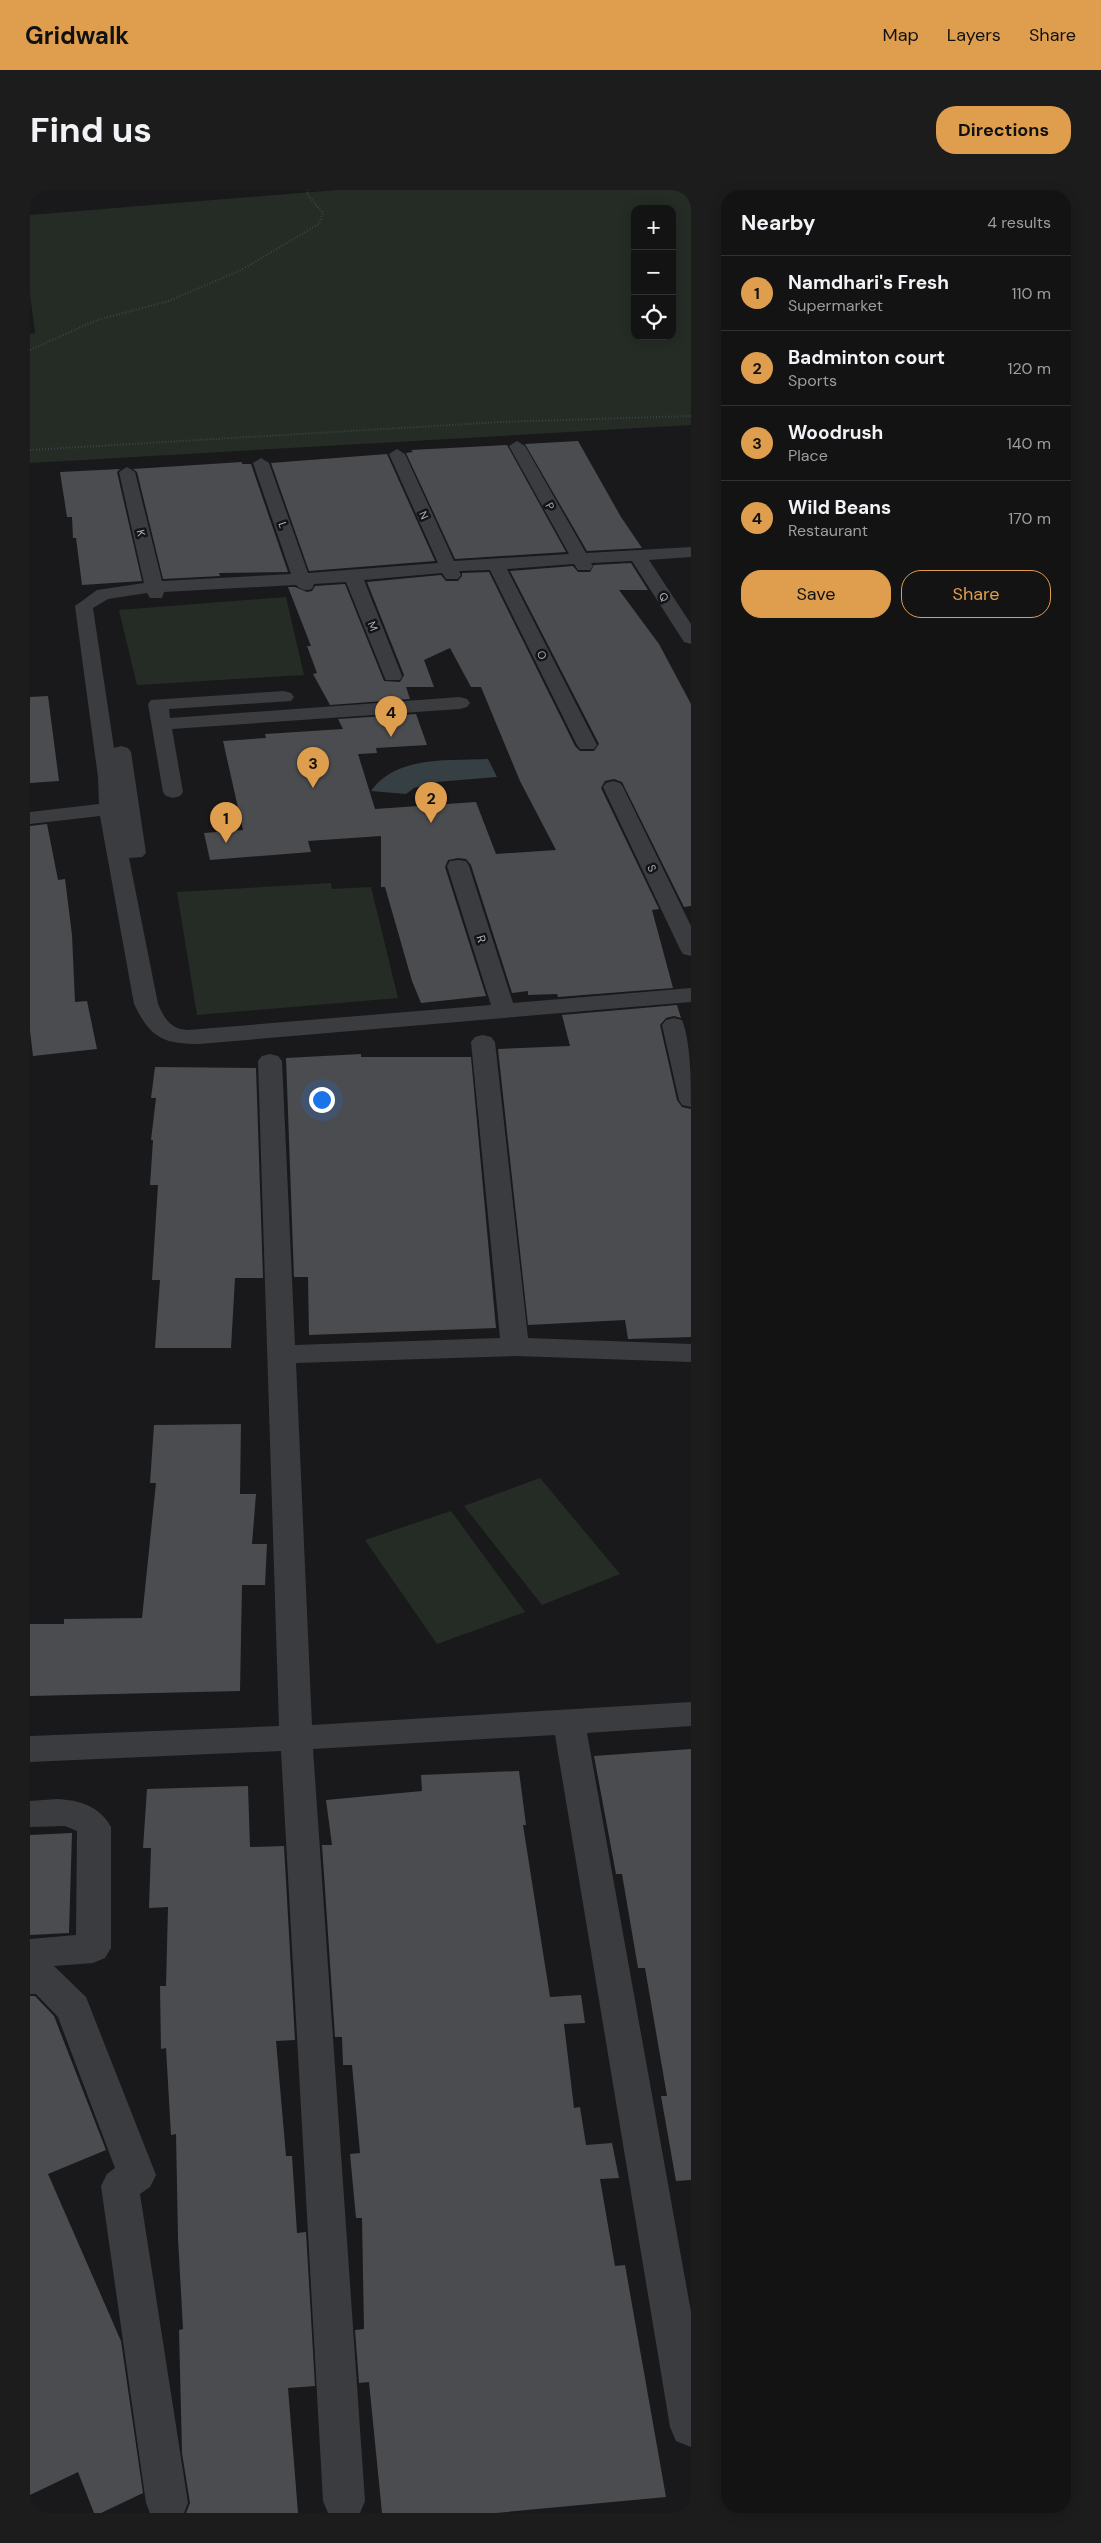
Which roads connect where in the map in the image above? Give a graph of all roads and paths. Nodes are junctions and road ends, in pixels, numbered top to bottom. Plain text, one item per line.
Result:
1 (308, 190) edge
2 (30, 350) edge
3 (691, 416) edge
4 (517, 446) dead end
5 (30, 450) edge
6 (397, 454) dead end
7 (261, 463) dead end
8 (127, 472) dead end
9 (691, 552) edge
10 (640, 559) junction
11 (691, 560) edge
12 (582, 563) junction
13 (499, 569) junction
14 (449, 571) junction
15 (356, 579) junction
16 (304, 582) junction
17 (155, 591) junction
18 (691, 638) edge
19 (393, 676) dead end
20 (460, 703) dead end
21 (587, 745) dead end
22 (613, 787) dead end
23 (173, 792) dead end
24 (30, 802) edge
25 (119, 803) junction
26 (30, 818) edge
27 (458, 866) dead end
28 (691, 950) edge
29 (691, 987) edge
30 (691, 995) edge
31 (503, 1007) junction
32 (674, 1025) dead end
33 (483, 1042) dead end
34 (270, 1060) dead end
35 (691, 1100) edge
36 (515, 1347) junction
37 (691, 1353) edge
38 (282, 1354) junction
39 (691, 1714) edge
40 (569, 1722) junction
41 (296, 1738) junction
42 (30, 1749) edge
43 (30, 1814) edge
44 (30, 1954) edge
45 (30, 1979) edge
46 (691, 2427) edge
47 (344, 2501) dead end
48 (167, 2503) dead end

1 - 2 path
3 - 5 path
4 - 12 street, P
6 - 14 street, N
7 - 16 street, L
8 - 17 street, K
9 - 10 street
10 - 11 street
10 - 12 street
10 - 18 street, Q
12 - 13 street
13 - 14 street
13 - 21 street, O
14 - 15 street
15 - 16 street
15 - 19 street, M
16 - 17 street
17 - 25 street
20 - 23 street
22 - 28 street, S
24 - 25 street
25 - 26 street
25 - 31 street
27 - 31 street, R
29 - 31 street
30 - 31 street
32 - 35 street
33 - 36 street
34 - 38 street
36 - 37 street
36 - 38 street
38 - 41 street
39 - 40 street
40 - 41 street
40 - 46 street
41 - 42 street
41 - 47 street
43 - 44 street
45 - 48 street

